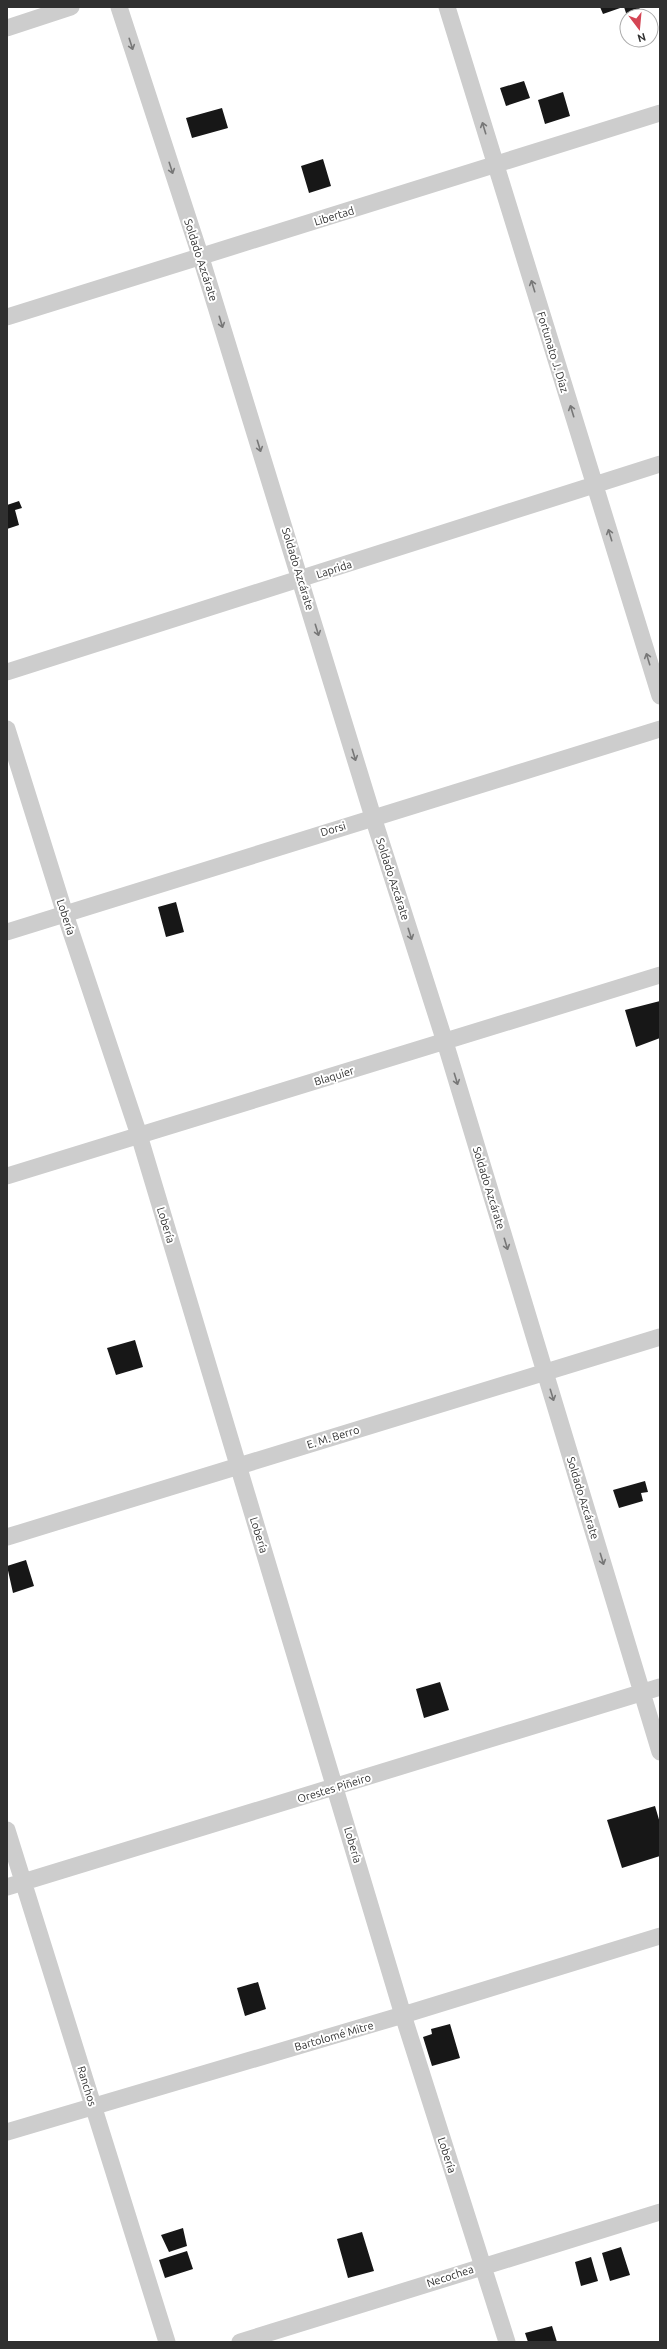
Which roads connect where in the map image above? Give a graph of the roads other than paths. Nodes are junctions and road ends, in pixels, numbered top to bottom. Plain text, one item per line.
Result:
1 (72, 7) edge
2 (119, 7) edge
3 (447, 7) edge
4 (7, 28) edge
5 (660, 113) edge
6 (496, 165) junction
7 (201, 258) junction
8 (7, 317) edge
9 (660, 464) edge
10 (595, 485) junction
11 (301, 580) junction
12 (7, 672) edge
13 (660, 696) edge
14 (7, 729) edge
15 (660, 729) edge
16 (373, 817) junction
17 (65, 914) junction
18 (7, 932) edge
19 (660, 975) edge
20 (445, 1042) junction
21 (139, 1135) junction
22 (7, 1176) edge
23 (660, 1337) edge
24 (545, 1373) junction
25 (238, 1465) junction
26 (7, 1537) edge
27 (660, 1687) edge
28 (642, 1693) junction
29 (660, 1752) edge
30 (336, 1787) junction
31 (7, 1830) edge
32 (23, 1882) junction
33 (7, 1887) edge
34 (660, 1936) edge
35 (403, 2015) junction
36 (93, 2106) junction
37 (7, 2132) edge
38 (660, 2212) edge
39 (482, 2266) junction
40 (167, 2342) edge
41 (240, 2342) edge
42 (507, 2342) edge

1 - 4 street
2 -> 7 street, Soldado Azcárate
6 -> 3 street, Fortunato J. Díaz
5 - 6 street, Libertad
6 - 7 street, Libertad
10 -> 6 street, Fortunato J. Díaz
7 - 8 street, Libertad
7 -> 11 street, Soldado Azcárate
9 - 10 street, Laprida
10 - 11 street, Laprida
13 -> 10 street, Fortunato J. Díaz
11 - 12 street, Laprida
11 -> 16 street, Soldado Azcárate
14 - 17 street, Lobería
15 - 16 street, Dorsi
16 - 17 street, Dorsi
16 -> 20 street, Soldado Azcárate
17 - 18 street, Dorsi
17 - 21 street, Lobería
19 - 20 street, Blaquier
20 - 21 street, Blaquier
20 -> 24 street, Soldado Azcárate
21 - 22 street, Blaquier
21 - 25 street, Lobería
23 - 24 street, E. M. Berro
24 - 25 street, E. M. Berro
24 -> 28 street, Soldado Azcárate
25 - 26 street, E. M. Berro
25 - 30 street, Lobería
27 - 28 street, Orestes Piñeiro
28 - 29 street, Soldado Azcárate
28 - 30 street, Orestes Piñeiro
30 - 32 street, Orestes Piñeiro
30 - 35 street, Lobería
31 - 32 street, Ranchos
32 - 33 street, Orestes Piñeiro
32 - 36 street, Ranchos
34 - 35 street, Bartolomé Mitre
35 - 36 street, Bartolomé Mitre
35 - 39 street, Lobería
36 - 37 street, Bartolomé Mitre
36 - 40 street, Ranchos
38 - 39 street, Necochea
39 - 41 street, Necochea
39 - 42 street, Lobería

